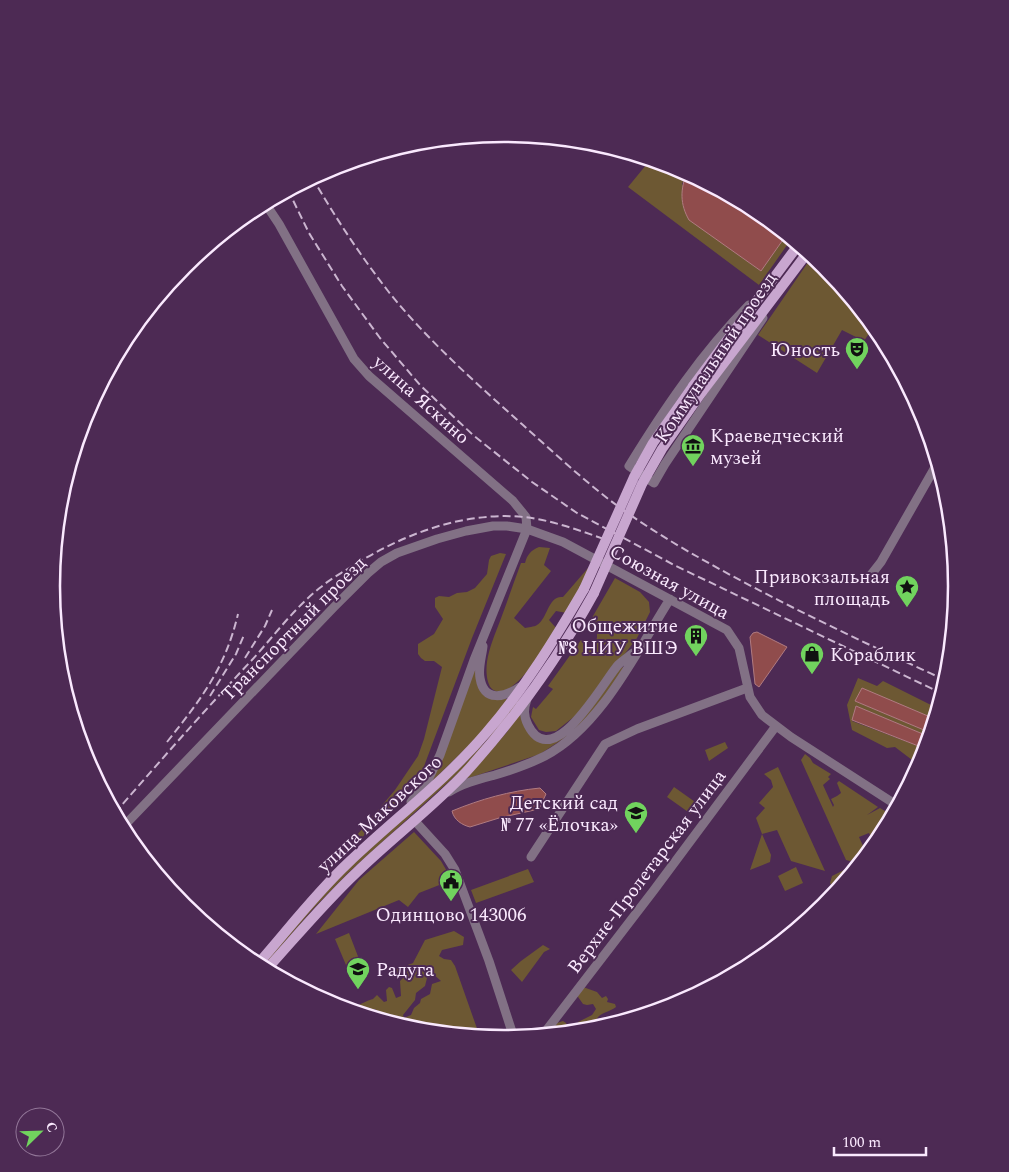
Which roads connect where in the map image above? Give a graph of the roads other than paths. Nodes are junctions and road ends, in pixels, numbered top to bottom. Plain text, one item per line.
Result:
1 (269, 209) edge
2 (795, 250) edge
3 (804, 257) edge
4 (786, 263) junction
5 (794, 270) junction
6 (781, 288) junction
7 (763, 292) junction
8 (772, 300) junction
9 (763, 318) junction
10 (698, 389) junction
11 (934, 470) edge
12 (527, 529) junction
13 (870, 576) dead end
14 (670, 599) junction
15 (484, 636) junction
16 (639, 648) junction
17 (748, 688) junction
18 (526, 689) junction
19 (776, 726) junction
20 (440, 798) junction
21 (892, 802) edge
22 (403, 812) junction
23 (414, 820) junction
24 (128, 822) edge
25 (531, 857) dead end
26 (263, 959) edge
27 (271, 964) edge
28 (548, 1029) edge
29 (512, 1030) edge

1 - 12 street, улица Яскино
2 - 4 main road, Коммунальный проезд
3 - 5 main road, Коммунальный проезд
4 - 5 street
4 - 7 main road, Коммунальный проезд
5 - 6 main road, Коммунальный проезд
5 - 9 street
6 - 8 main road
6 - 9 street, Коммунальный проезд
7 - 8 street
7 - 9 street, Коммунальный проезд
7 - 10 main road
8 - 10 main road
10 - 18 main road, bridge
10 - 18 main road, bridge
11 - 13 street
12 - 14 street, Союзная улица
12 - 15 street
12 - 24 street, Транспортный проезд
14 - 16 street
14 - 17 street, Союзная улица
15 - 18 street
15 - 22 street
16 - 18 street
16 - 20 street
17 - 19 street, Союзная улица
17 - 25 street
18 - 20 main road, улица Маковского
18 - 22 main road, улица Маковского
19 - 21 street, Союзная улица
19 - 28 street, Верхне-Пролетарская улица
20 - 23 main road, улица Маковского
22 - 26 main road, улица Маковского
23 - 27 main road, улица Маковского
23 - 29 street

